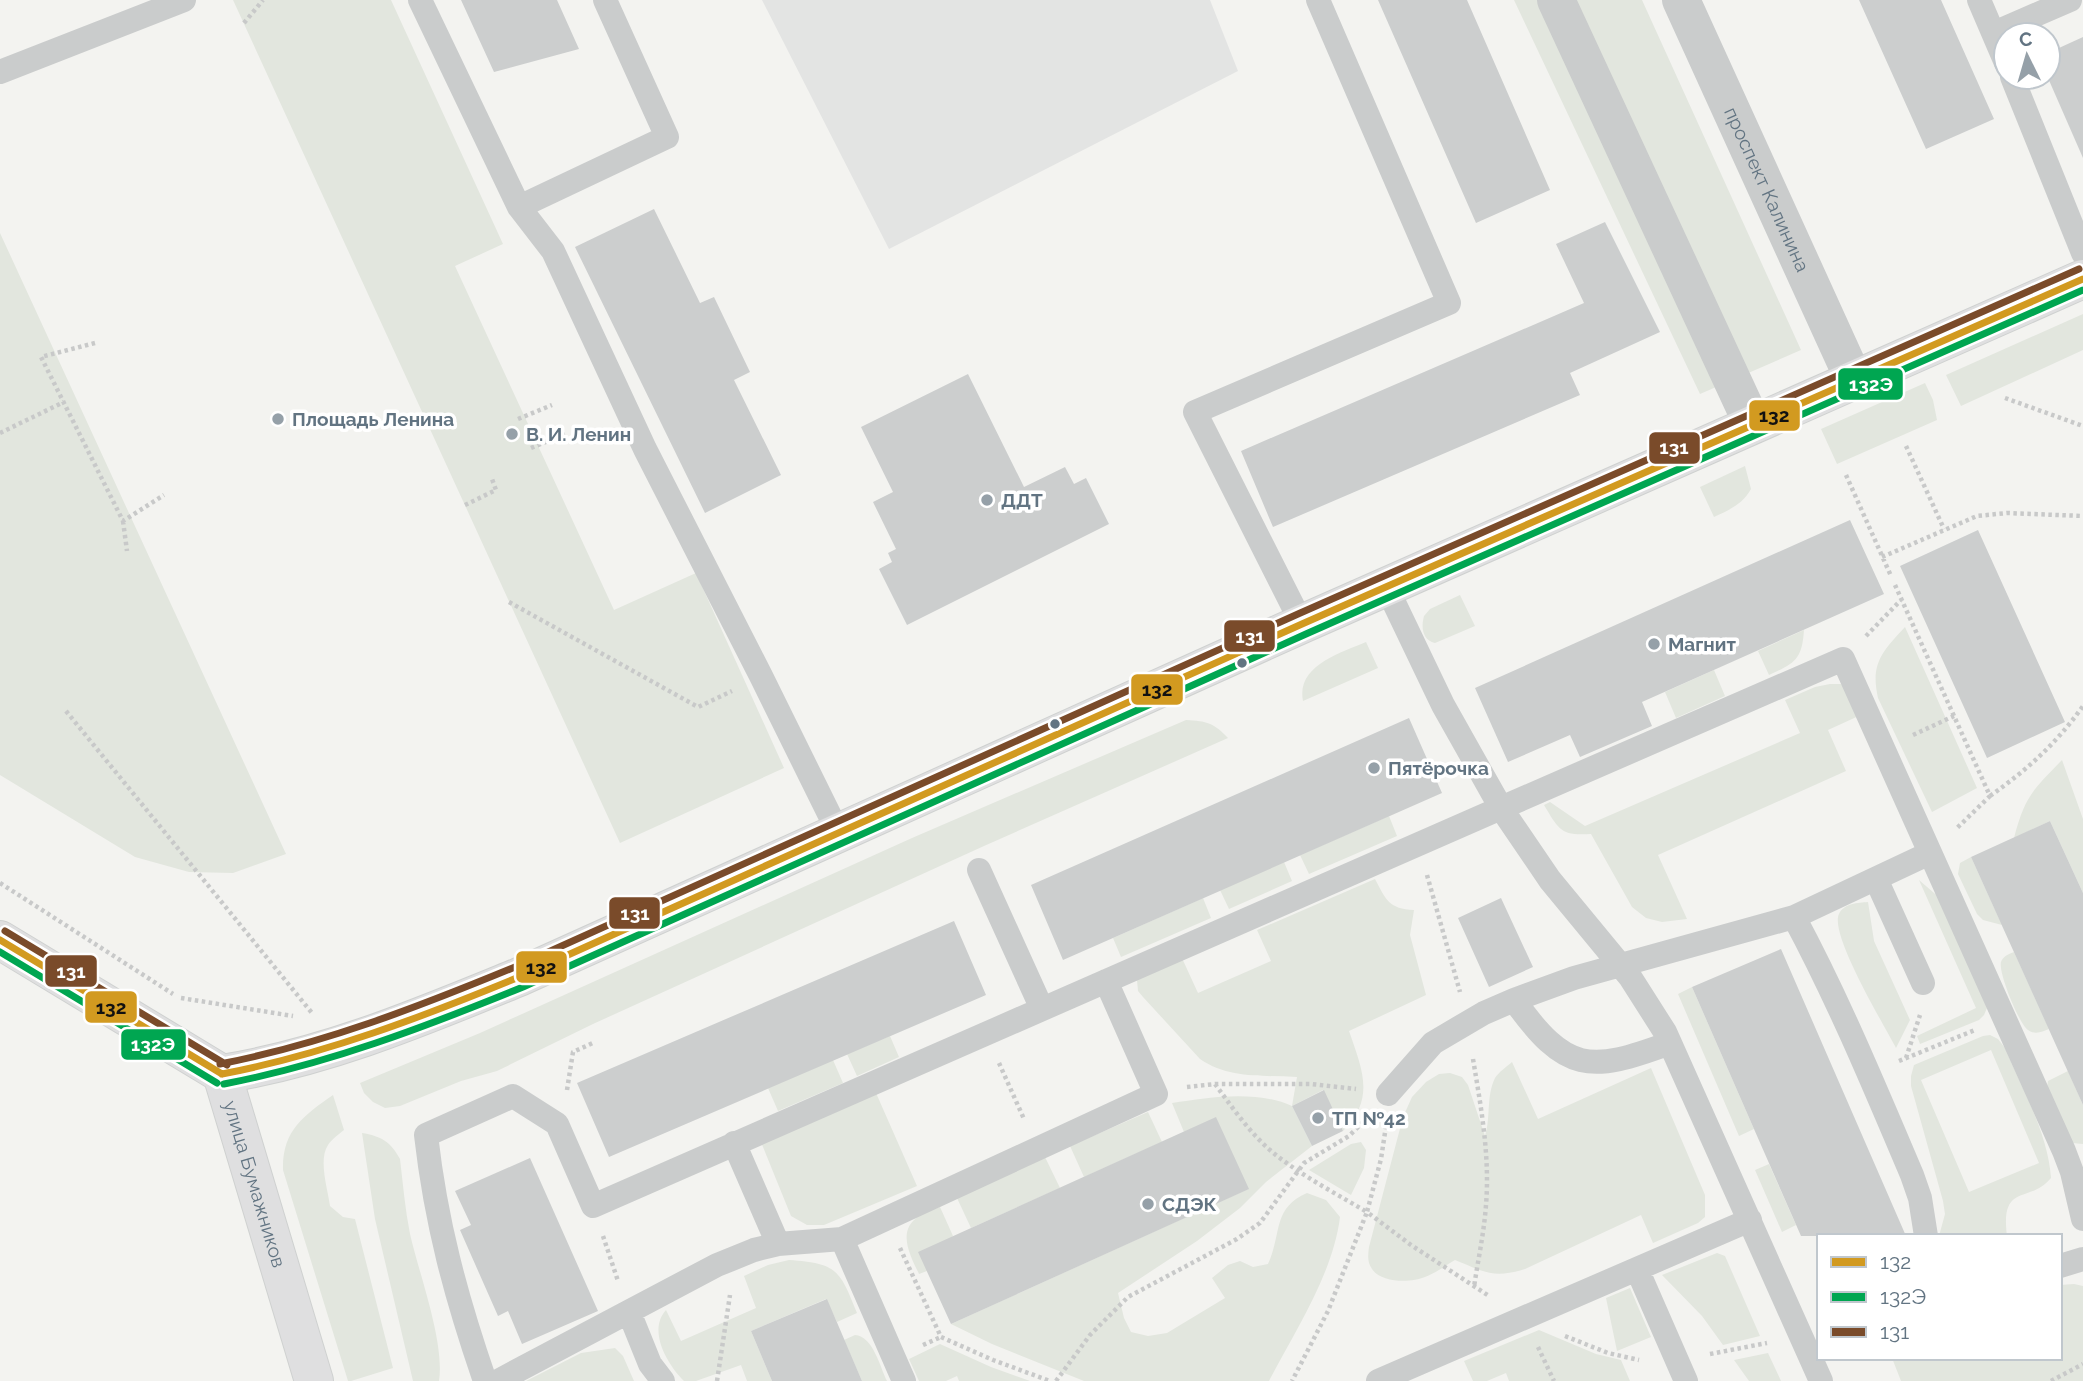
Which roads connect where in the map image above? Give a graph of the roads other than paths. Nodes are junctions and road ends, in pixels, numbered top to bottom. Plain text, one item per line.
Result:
1 (184, 0) edge
2 (420, 0) edge
3 (605, 0) edge
4 (1318, 0) edge
5 (1556, 0) edge
6 (1681, 0) edge
7 (1979, 0) edge
8 (2070, 0) edge
9 (2022, 21) edge
10 (1992, 29) edge
11 (0, 72) edge
12 (2018, 91) edge
13 (519, 207) junction
14 (2083, 253) edge
15 (2083, 279) edge
16 (1854, 380) junction
17 (1753, 425) junction
18 (1386, 586) junction
19 (1303, 624) junction
20 (1501, 808) junction
21 (838, 832) junction
22 (1930, 853) junction
23 (979, 870) dead end
24 (1875, 879) junction
25 (1794, 917) junction
26 (0, 940) edge
27 (1620, 965) junction
28 (1106, 981) junction
29 (1923, 983) road end
30 (1514, 1000) junction
31 (1042, 1009) junction
32 (1670, 1043) junction
33 (222, 1074) junction
34 (1388, 1094) road end
35 (734, 1143) junction
36 (2083, 1219) edge
37 (1751, 1220) junction
38 (1926, 1234) edge
39 (842, 1239) junction
40 (778, 1244) junction
41 (2083, 1259) edge
42 (2062, 1265) edge
43 (1637, 1269) junction
44 (629, 1312) junction
45 (1810, 1330) edge
46 (314, 1381) edge
47 (485, 1381) edge
48 (498, 1381) edge
49 (663, 1381) edge
50 (904, 1381) edge
51 (1378, 1381) edge
52 (1686, 1381) edge
53 (1821, 1381) edge

1 - 11 lane
2 - 13 lane
3 - 13 lane
4 - 19 lane
5 - 17 street
6 - 16 street, проспект Калинина
7 - 10 lane
8 - 9 lane
12 - 14 lane
13 - 21 lane
15 - 16 street
16 - 17 street
17 - 18 street
18 - 19 street
18 - 20 lane
19 - 21 street
20 - 22 lane
20 - 27 lane
20 - 28 lane
21 - 33 street
22 - 24 lane
22 - 36 lane
23 - 31 lane
24 - 25 lane
24 - 29 lane
25 - 27 lane
25 - 38 lane
26 - 33 street, улица Бумажников
27 - 30 lane
27 - 32 lane
28 - 31 lane
28 - 39 lane
30 - 32 lane
30 - 34 lane
31 - 35 lane
32 - 37 lane
33 - 46 street, улица Бумажников
35 - 40 lane
35 - 47 lane
37 - 43 lane
37 - 45 lane
39 - 40 lane
39 - 50 lane
40 - 44 lane
41 - 42 lane
43 - 51 lane
43 - 52 lane
44 - 48 lane
44 - 49 lane
45 - 53 lane

